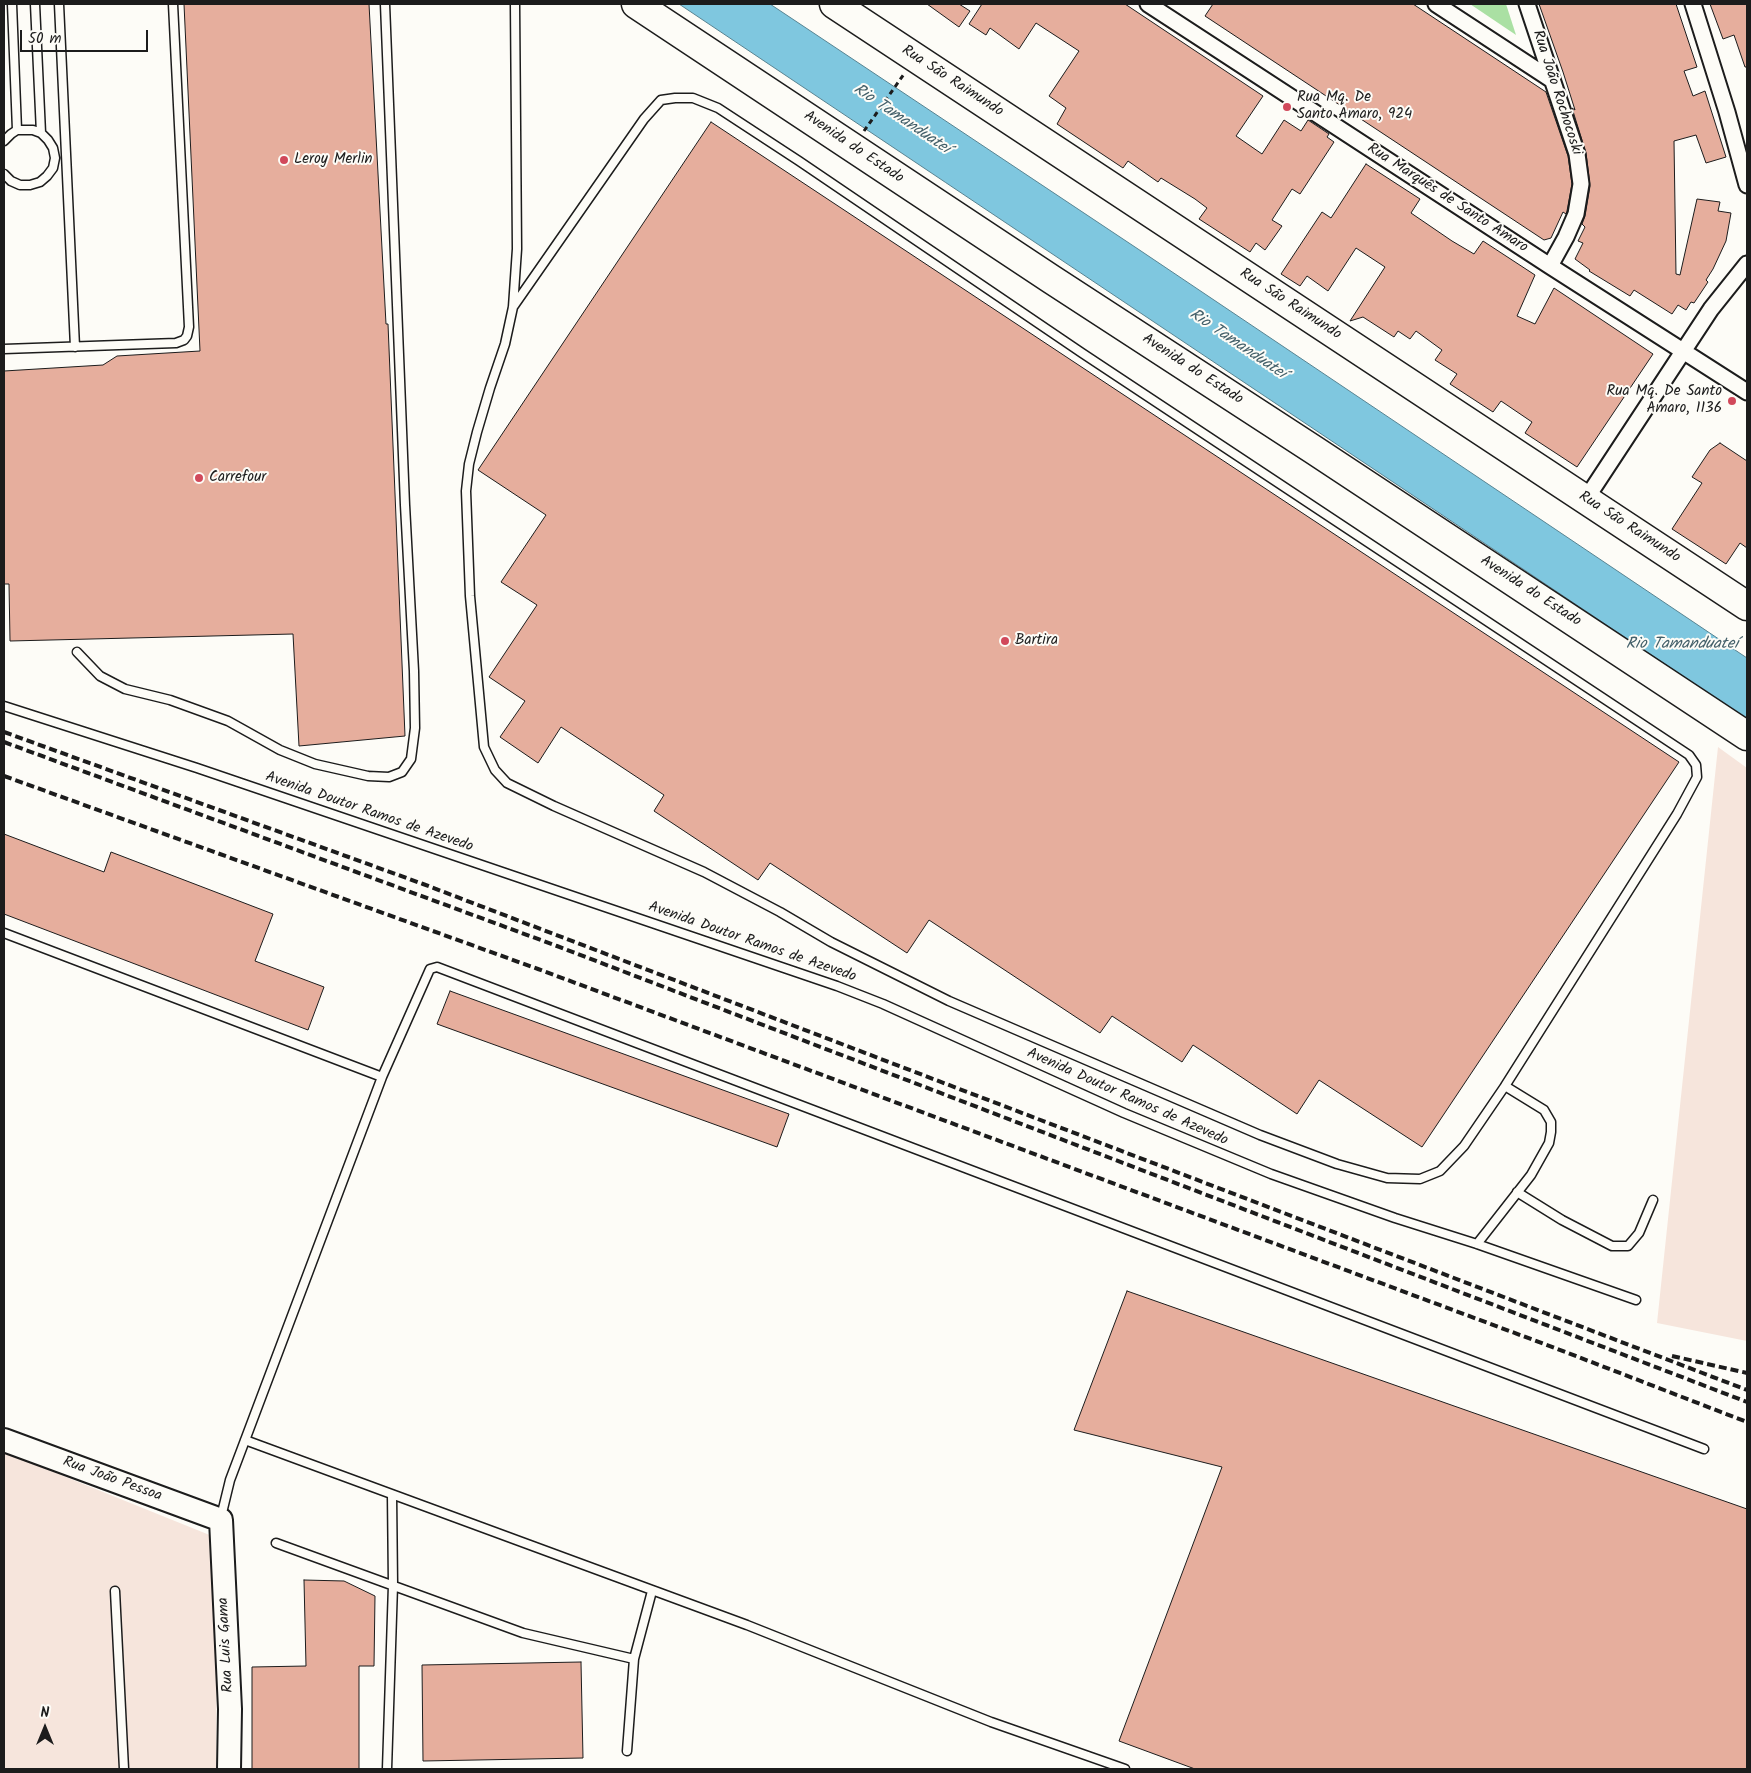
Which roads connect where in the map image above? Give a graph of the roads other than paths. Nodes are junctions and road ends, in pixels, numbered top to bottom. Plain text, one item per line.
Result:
1 (12, 4) edge
2 (35, 4) edge
3 (59, 4) edge
4 (173, 4) edge
5 (385, 4) edge
6 (515, 4) edge
7 (636, 4) edge
8 (834, 4) edge
9 (1148, 4) edge
10 (1436, 4) edge
11 (1527, 4) edge
12 (1693, 4) edge
13 (1552, 80) junction
14 (18, 130) junction
15 (41, 133) junction
16 (4, 141) edge
17 (67, 157) junction
18 (55, 158) junction
19 (4, 174) edge
20 (1747, 185) edge
21 (1747, 264) edge
22 (1550, 266) junction
23 (513, 307) junction
24 (75, 347) junction
25 (4, 349) edge
26 (1684, 350) junction
27 (1747, 392) edge
28 (1586, 499) junction
29 (1747, 606) edge
30 (77, 652) dead end
31 (4, 706) edge
32 (1747, 736) edge
33 (4, 933) edge
34 (382, 1077) junction
35 (1506, 1086) junction
36 (1517, 1192) junction
37 (1653, 1200) dead end
38 (1477, 1244) junction
39 (1636, 1300) dead end
40 (4, 1440) edge
41 (244, 1440) junction
42 (1704, 1448) dead end
43 (392, 1495) junction
44 (221, 1520) junction
45 (276, 1543) dead end
46 (394, 1585) junction
47 (115, 1591) dead end
48 (652, 1591) junction
49 (634, 1659) junction
50 (627, 1751) dead end
51 (124, 1769) edge
52 (229, 1769) edge
53 (387, 1769) edge
54 (1125, 1769) edge

1 - 14 lane
2 - 15 lane
3 - 17 lane
4 - 24 lane
5 - 30 lane
6 - 23 lane
7 - 32 highway, Avenida do Estado
8 - 28 highway, Rua São Raimundo
9 - 22 street, Rua Marquês de Santo Amaro
10 - 13 street
11 - 13 street, Rua João Rochocoski
12 - 20 street
13 - 22 street, Rua João Rochocoski
14 - 15 lane
14 - 16 lane
15 - 18 lane
17 - 18 lane
17 - 24 lane
18 - 19 lane
21 - 26 street
22 - 26 street, Rua Marquês de Santo Amaro
23 - 35 lane
23 - 35 lane
24 - 25 lane
26 - 27 street, Rua Marquês de Santo Amaro
26 - 28 street
28 - 29 highway, Rua São Raimundo
31 - 38 lane, Avenida Doutor Ramos de Azevedo
33 - 34 lane
34 - 41 lane
34 - 42 lane
35 - 36 lane
36 - 37 lane
36 - 38 lane
38 - 39 lane, Avenida Doutor Ramos de Azevedo
40 - 44 street, Rua João Pessoa
41 - 43 lane
41 - 44 lane
43 - 46 lane
43 - 48 lane
44 - 52 street, Rua Luis Gama
45 - 46 lane
46 - 49 lane
46 - 53 lane
47 - 51 lane
48 - 49 lane
48 - 54 lane
49 - 50 lane

